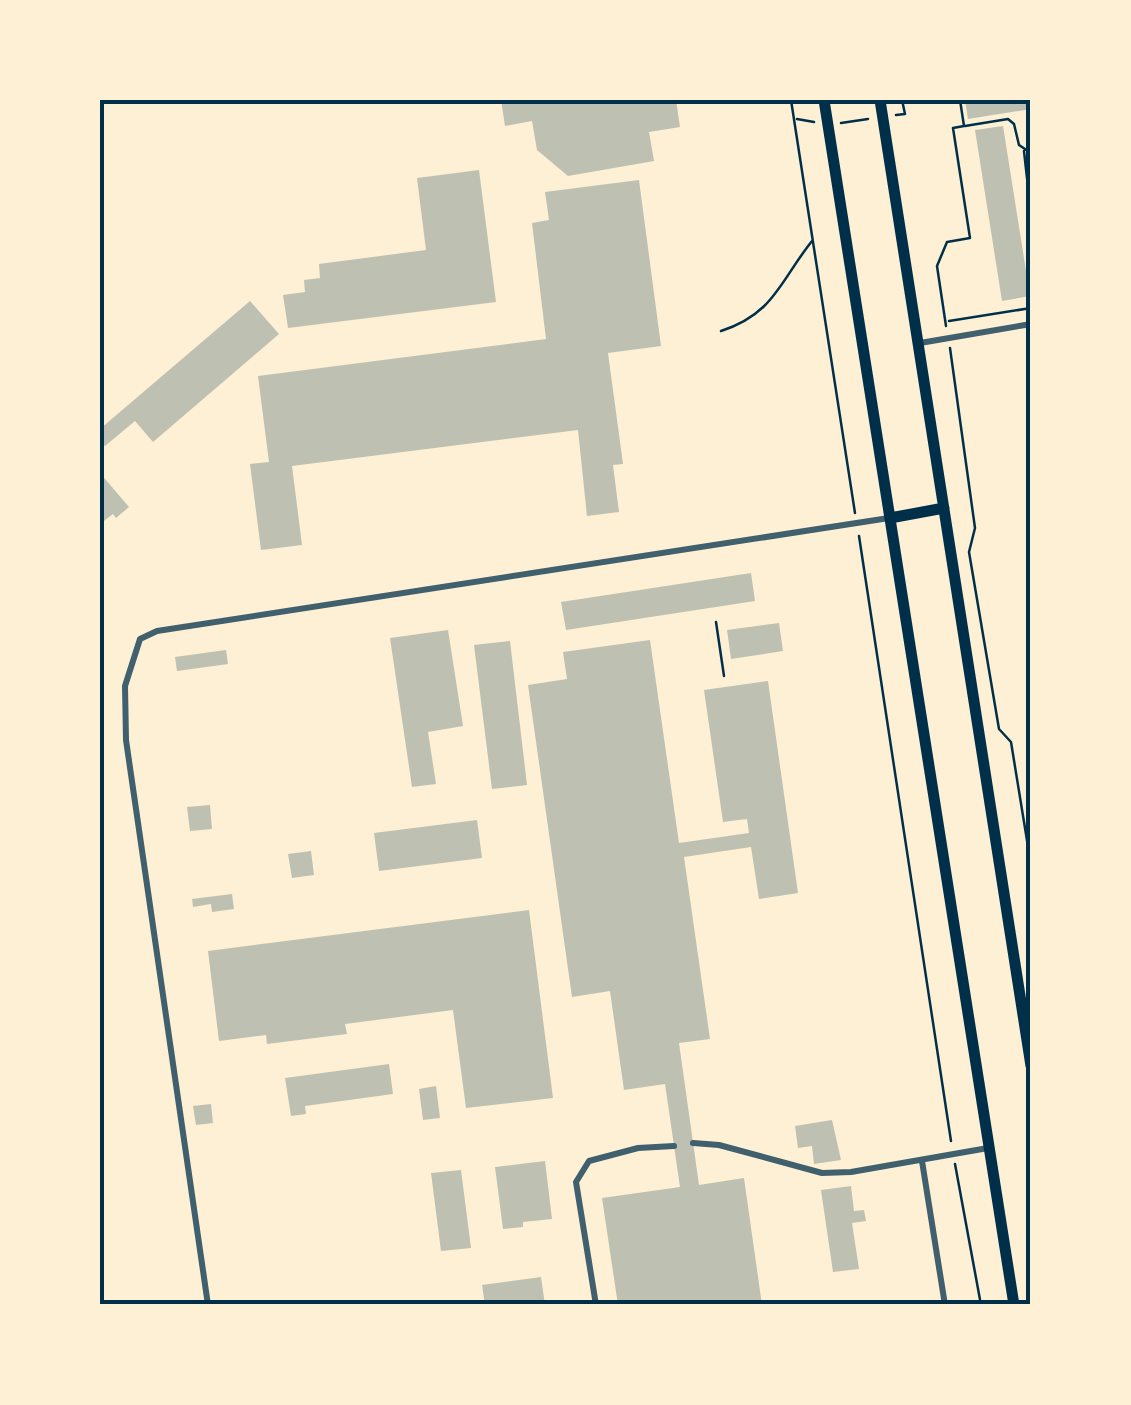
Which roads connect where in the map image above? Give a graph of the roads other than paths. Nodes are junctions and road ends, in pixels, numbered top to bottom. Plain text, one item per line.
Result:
1 (824, 100) edge
2 (880, 100) edge
3 (1031, 324) edge
4 (918, 343) junction
5 (944, 508) junction
6 (890, 518) junction
7 (1031, 1066) edge
8 (693, 1143) dead end
9 (674, 1146) dead end
10 (989, 1148) junction
11 (922, 1161) junction
12 (208, 1305) edge
13 (596, 1305) edge
14 (944, 1305) edge
15 (1014, 1305) edge

1 - 6 main road
2 - 4 main road
3 - 4 street
4 - 5 main road
5 - 6 main road
5 - 7 main road
6 - 10 main road
6 - 12 street
8 - 11 street
9 - 13 street
10 - 11 street
10 - 15 main road
11 - 14 street

